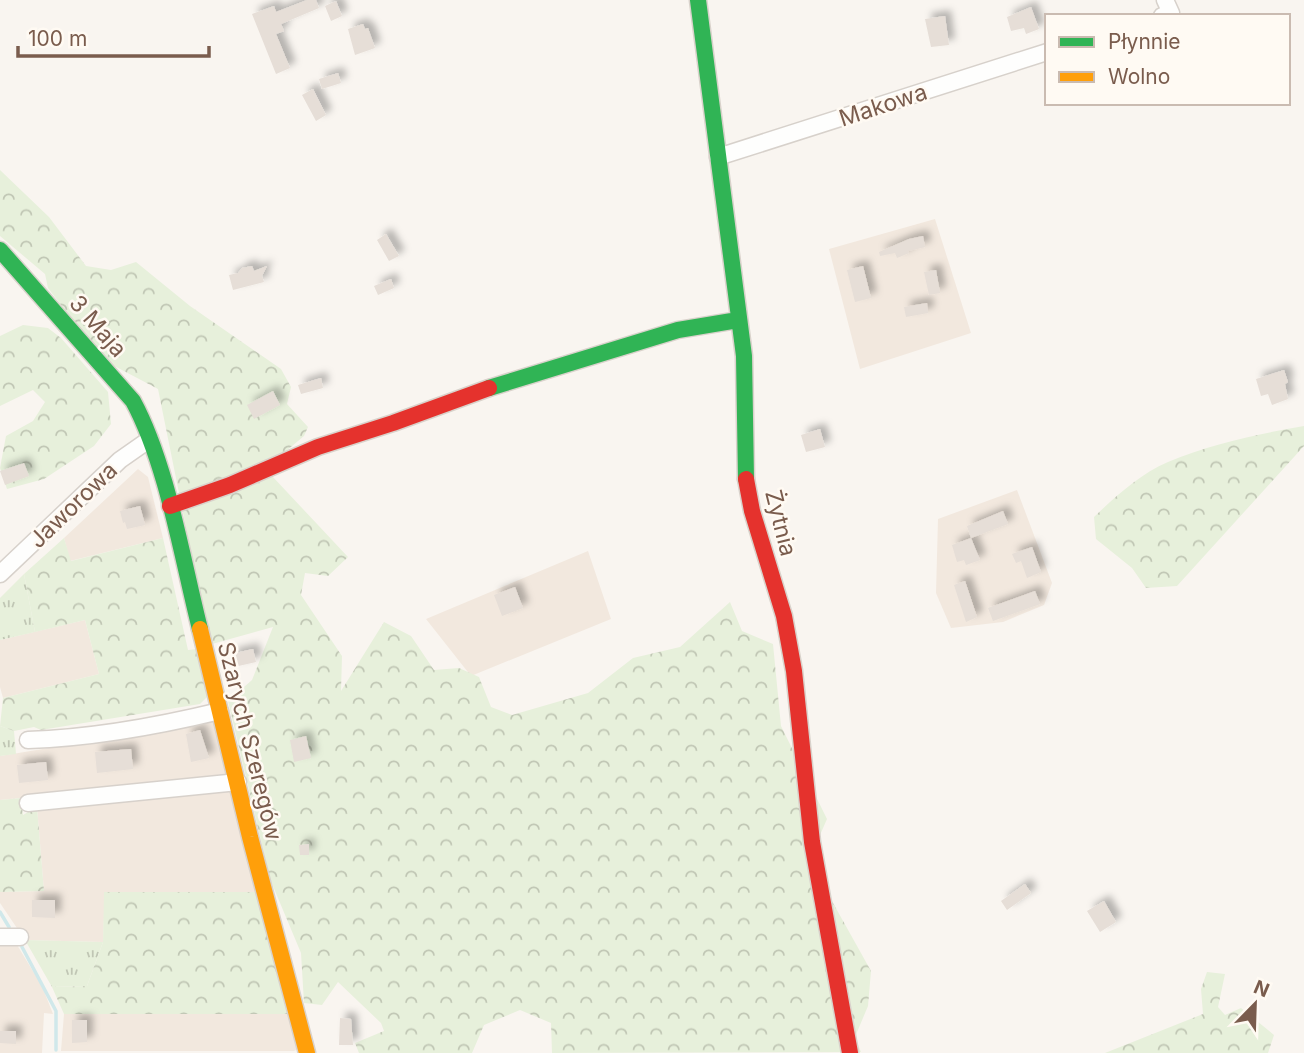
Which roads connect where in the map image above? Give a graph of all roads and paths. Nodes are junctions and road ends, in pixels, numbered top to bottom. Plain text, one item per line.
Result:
1 (698, 0) edge
2 (1045, 53) edge
3 (718, 157) junction
4 (0, 250) edge
5 (738, 320) junction
6 (150, 439) junction
7 (170, 506) junction
8 (0, 574) edge
9 (220, 710) junction
10 (28, 740) dead end
11 (238, 782) junction
12 (28, 803) dead end
13 (0, 937) edge
14 (20, 937) dead end
15 (307, 1053) edge
16 (850, 1053) edge

1 - 3 street, Żytnia
2 - 3 street, Makowa
3 - 5 street, Żytnia
4 - 6 street, 3 Maja
5 - 7 street
5 - 16 street, Żytnia
6 - 7 street, Szarych Szeregów
6 - 8 street, Jaworowa
7 - 9 street, Szarych Szeregów
9 - 10 street
9 - 11 street, Szarych Szeregów
11 - 12 street
11 - 15 street, Szarych Szeregów
13 - 14 street

